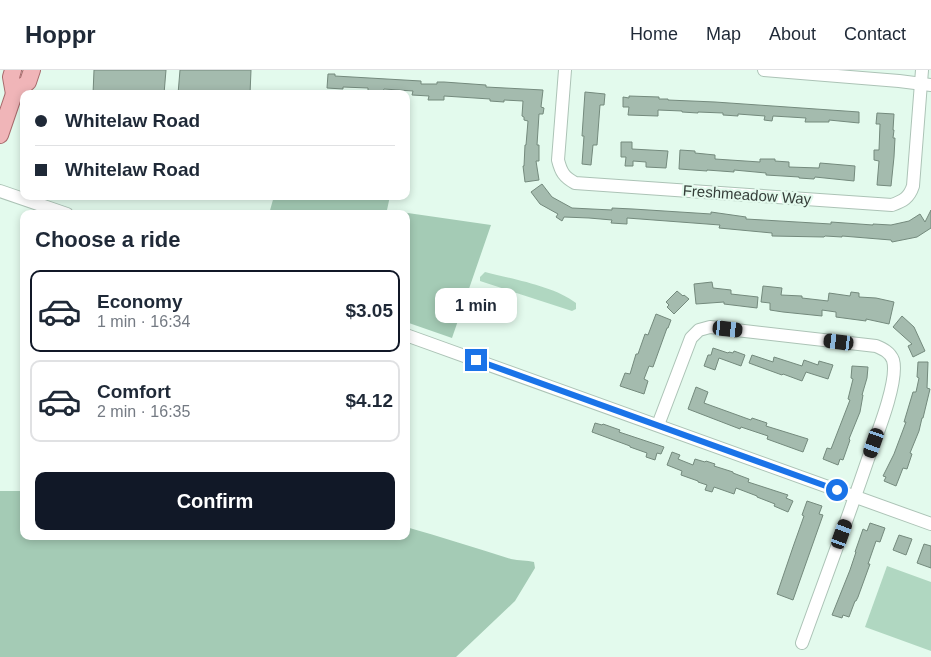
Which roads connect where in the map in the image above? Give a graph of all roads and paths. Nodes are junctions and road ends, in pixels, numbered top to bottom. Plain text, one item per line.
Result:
1 (13, 70) edge
2 (32, 70) edge
3 (565, 70) edge
4 (764, 70) edge
5 (922, 70) edge
6 (926, 84) edge
7 (14, 94) junction
8 (0, 135) edge
9 (0, 191) edge
10 (20, 198) edge
11 (26, 200) edge
12 (55, 210) edge
13 (410, 336) edge
14 (658, 425) junction
15 (855, 497) junction
16 (931, 524) edge
17 (802, 643) dead end

1 - 7 main road
2 - 7 main road
3 - 6 street, Freshmeadow Way
4 - 6 street
5 - 6 street, Freshmeadow Way
7 - 8 main road
9 - 10 street
11 - 12 street
13 - 14 street
14 - 15 street
14 - 15 street
15 - 16 street
15 - 17 street

